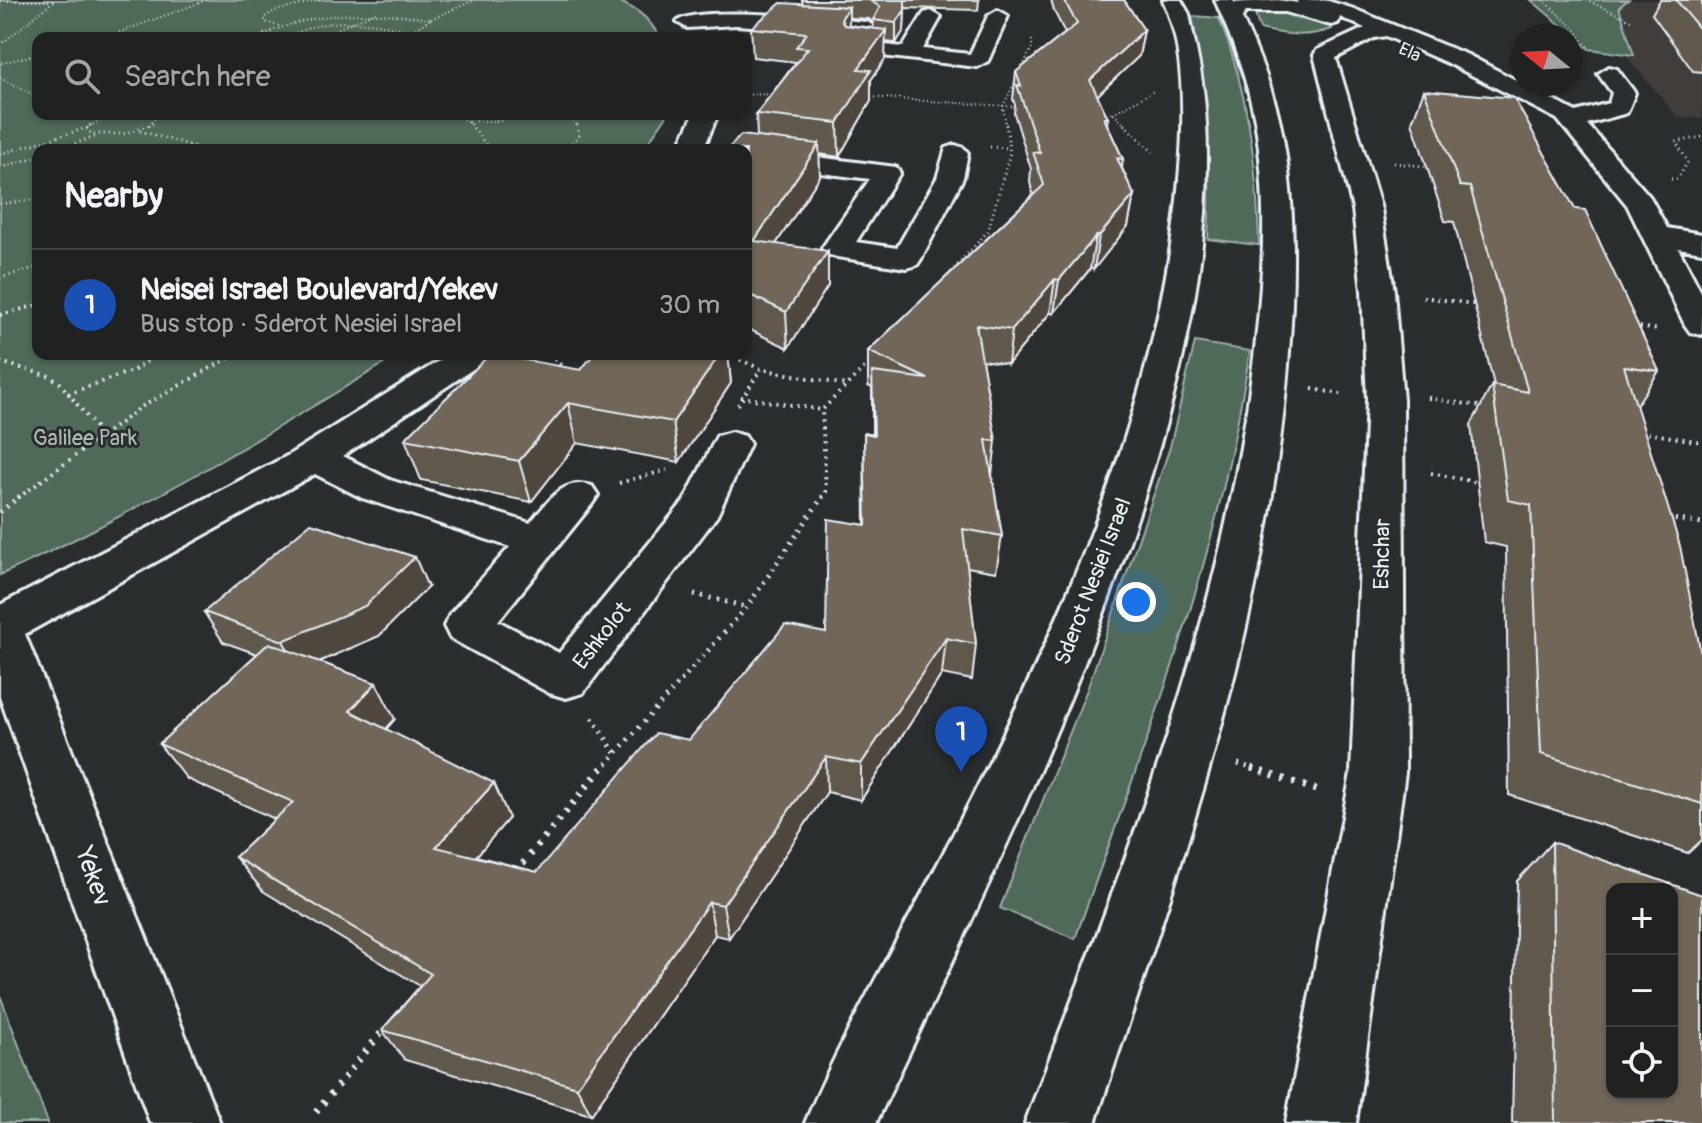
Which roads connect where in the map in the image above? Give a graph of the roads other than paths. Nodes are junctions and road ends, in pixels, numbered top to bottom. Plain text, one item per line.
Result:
1 (1172, 0) edge
2 (1305, 0) edge
3 (666, 6) dead end
4 (1228, 8) edge
5 (998, 16) dead end
6 (931, 17) dead end
7 (1394, 29) junction
8 (690, 30) edge
9 (909, 54) junction
10 (1609, 74) road end
11 (704, 120) edge
12 (1578, 128) junction
13 (694, 144) edge
14 (955, 153) dead end
15 (752, 157) edge
16 (1656, 235) junction
17 (1702, 243) edge
18 (1702, 325) edge
19 (465, 360) edge
20 (731, 444) dead end
21 (313, 457) junction
22 (577, 495) road end
23 (539, 541) junction
24 (0, 628) edge
25 (185, 1123) edge
26 (840, 1123) edge
27 (1060, 1123) edge
28 (1321, 1123) edge

1 - 26 street, Sderot Nesiei Israel
2 - 7 street, Ela
3 - 8 street
4 - 7 street, Ela
4 - 27 street
5 - 9 street
6 - 9 street
7 - 12 street, Ela
7 - 12 street, Ela
7 - 28 street, Eshchar
8 - 9 street
10 - 12 street
11 - 13 street
12 - 16 street, Ela
14 - 15 street
16 - 17 street
16 - 18 street, Ela
19 - 21 street
20 - 23 street, Eshkolot
21 - 23 street
21 - 24 street
22 - 23 street, Eshkolot
24 - 25 street, Yekev

